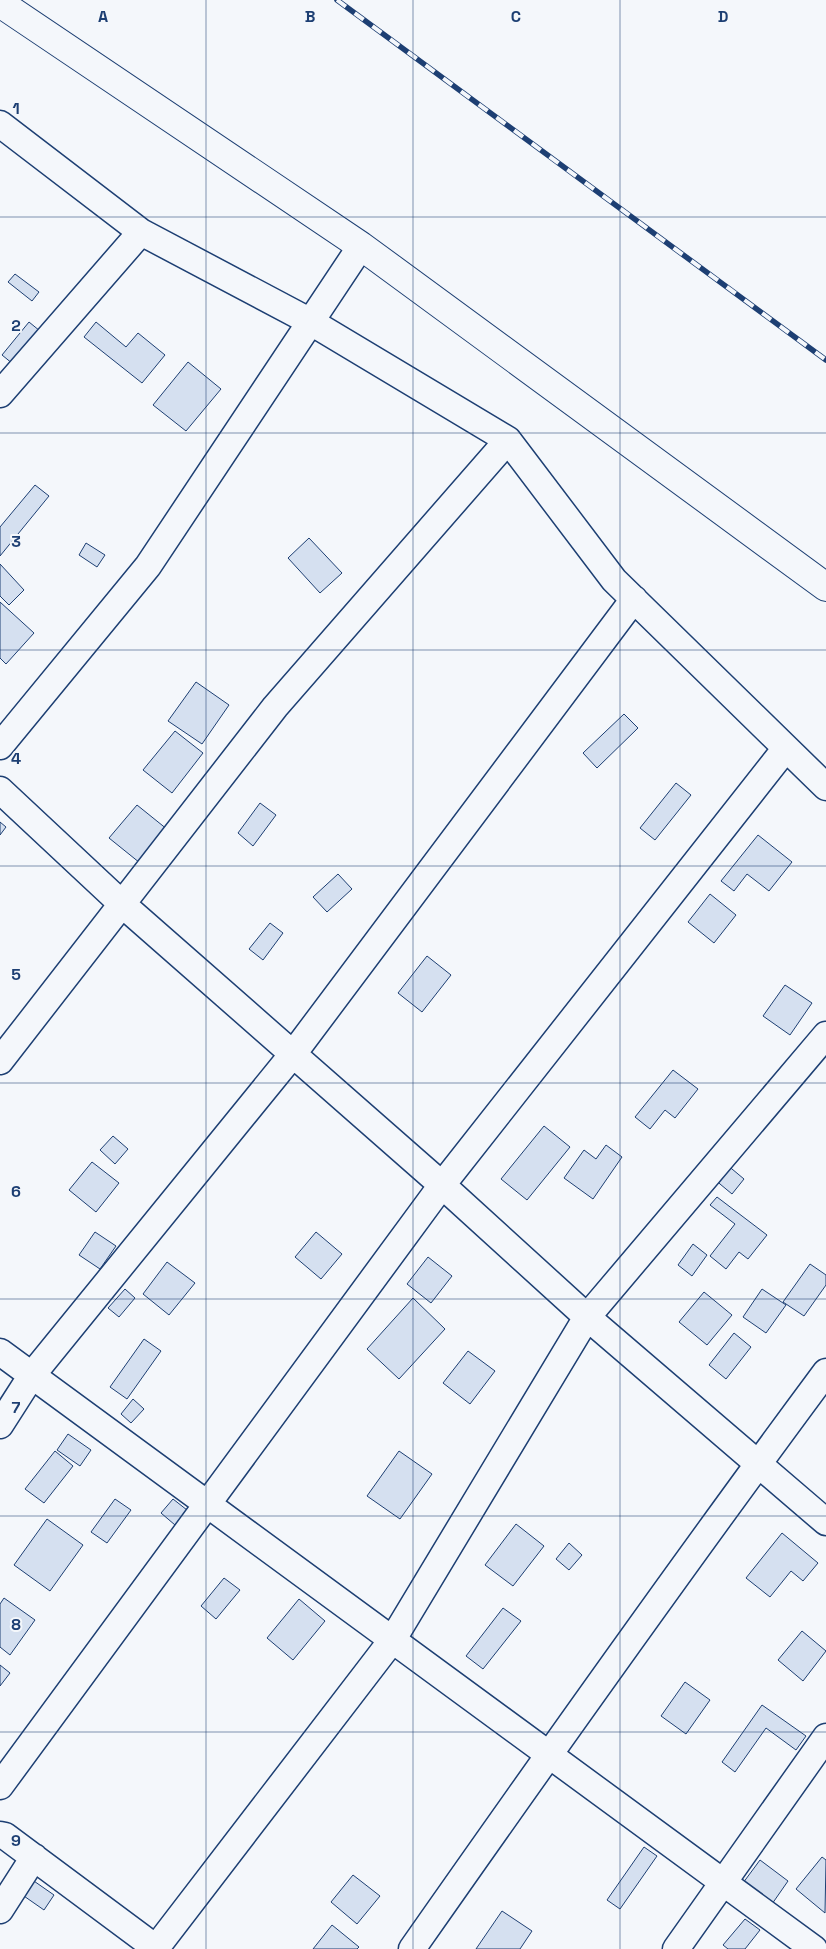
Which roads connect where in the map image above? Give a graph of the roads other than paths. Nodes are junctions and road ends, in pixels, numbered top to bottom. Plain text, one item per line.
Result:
1 (0, 3) edge
2 (0, 124) edge
3 (141, 232) junction
4 (361, 246) junction
5 (311, 322) junction
6 (0, 394) edge
7 (508, 440) junction
8 (826, 587) edge
9 (634, 599) junction
10 (0, 746) edge
11 (786, 748) junction
12 (826, 787) edge
13 (0, 790) edge
14 (122, 904) junction
15 (826, 1034) edge
16 (293, 1054) junction
17 (0, 1061) edge
18 (442, 1185) junction
19 (587, 1316) junction
20 (0, 1352) edge
21 (826, 1372) edge
22 (32, 1375) junction
23 (0, 1425) edge
24 (759, 1463) junction
25 (207, 1503) junction
26 (826, 1522) edge
27 (393, 1640) junction
28 (826, 1737) edge
29 (549, 1754) junction
30 (0, 1786) edge
31 (0, 1835) edge
32 (34, 1857) junction
33 (724, 1883) junction
34 (0, 1910) edge
35 (157, 1949) edge
36 (412, 1949) edge
37 (676, 1949) edge
38 (814, 1949) edge

1 - 4 main road
2 - 3 street
3 - 5 street
3 - 6 street
4 - 5 street
4 - 8 main road
5 - 7 street
5 - 10 street
7 - 9 street
7 - 14 street
9 - 11 street
9 - 16 street
11 - 12 street
11 - 18 street
13 - 14 street
14 - 16 street
14 - 17 street
15 - 19 street
16 - 18 street
16 - 22 street
18 - 19 street
18 - 25 street
19 - 24 street
19 - 27 street
20 - 22 street
21 - 24 street
22 - 23 street
22 - 25 street
24 - 26 street
24 - 29 street
25 - 27 street
25 - 30 street
27 - 29 street
27 - 35 street
28 - 33 street
29 - 33 street
29 - 36 street
31 - 32 street
32 - 34 street
32 - 35 street
33 - 37 street
33 - 38 street

